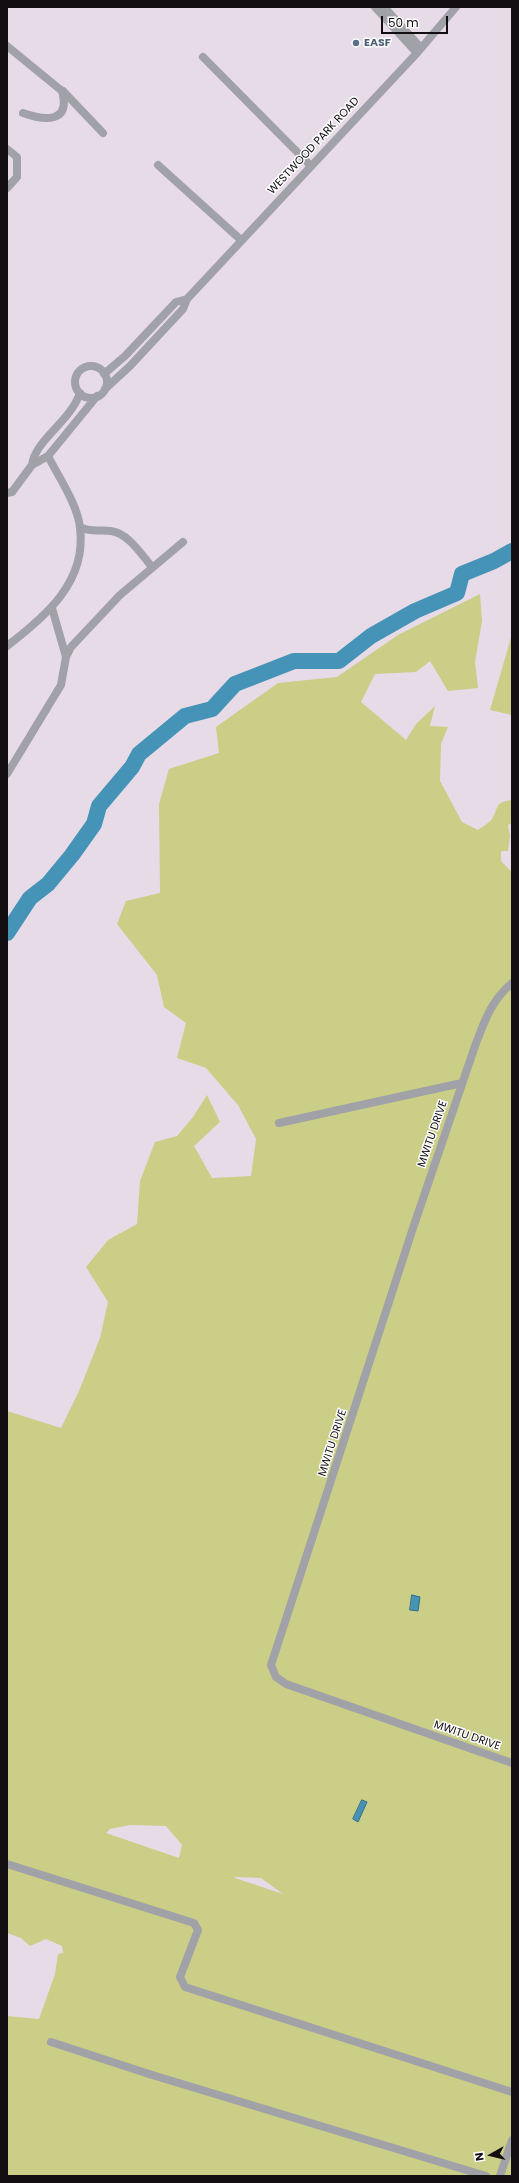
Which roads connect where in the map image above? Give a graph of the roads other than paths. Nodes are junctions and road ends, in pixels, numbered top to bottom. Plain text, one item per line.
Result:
1 (375, 7) edge
2 (384, 7) edge
3 (456, 7) edge
4 (7, 46) edge
5 (419, 51) junction
6 (203, 57) dead end
7 (62, 91) junction
8 (23, 113) dead end
9 (103, 133) dead end
10 (7, 149) edge
11 (158, 165) dead end
12 (310, 166) junction
13 (7, 188) edge
14 (242, 240) junction
15 (187, 299) junction
16 (104, 374) junction
17 (105, 389) junction
18 (80, 393) junction
19 (97, 396) junction
20 (48, 456) junction
21 (32, 464) junction
22 (7, 493) edge
23 (80, 527) junction
24 (183, 542) dead end
25 (152, 567) junction
26 (52, 608) junction
27 (7, 646) edge
28 (66, 657) junction
29 (7, 774) edge
30 (512, 983) edge
31 (462, 1083) junction
32 (278, 1123) dead end
33 (512, 1763) edge
34 (7, 1864) edge
35 (51, 2042) dead end
36 (512, 2092) edge
37 (512, 2140) edge
38 (486, 2176) edge
39 (500, 2176) edge

1 - 5 street
2 - 5 street
3 - 5 street, WESTWOOD PARK ROAD
4 - 7 street
5 - 12 street, WESTWOOD PARK ROAD
6 - 12 street
7 - 8 street
7 - 9 street
10 - 13 street
11 - 14 street
12 - 14 street, WESTWOOD PARK ROAD
14 - 15 street, WESTWOOD PARK ROAD
15 - 16 street, WESTWOOD PARK ROAD
15 - 17 street, WESTWOOD PARK ROAD
16 - 17 street
16 - 18 street
17 - 19 street
18 - 19 street
18 - 21 street
19 - 20 street
20 - 21 street
20 - 23 street
21 - 22 street
23 - 25 street
23 - 26 street
24 - 25 street
25 - 28 street
26 - 27 street
26 - 28 street
28 - 29 street
30 - 31 street, MWITU DRIVE
31 - 32 street
31 - 33 street, MWITU DRIVE
34 - 36 street
35 - 38 street
37 - 39 street

